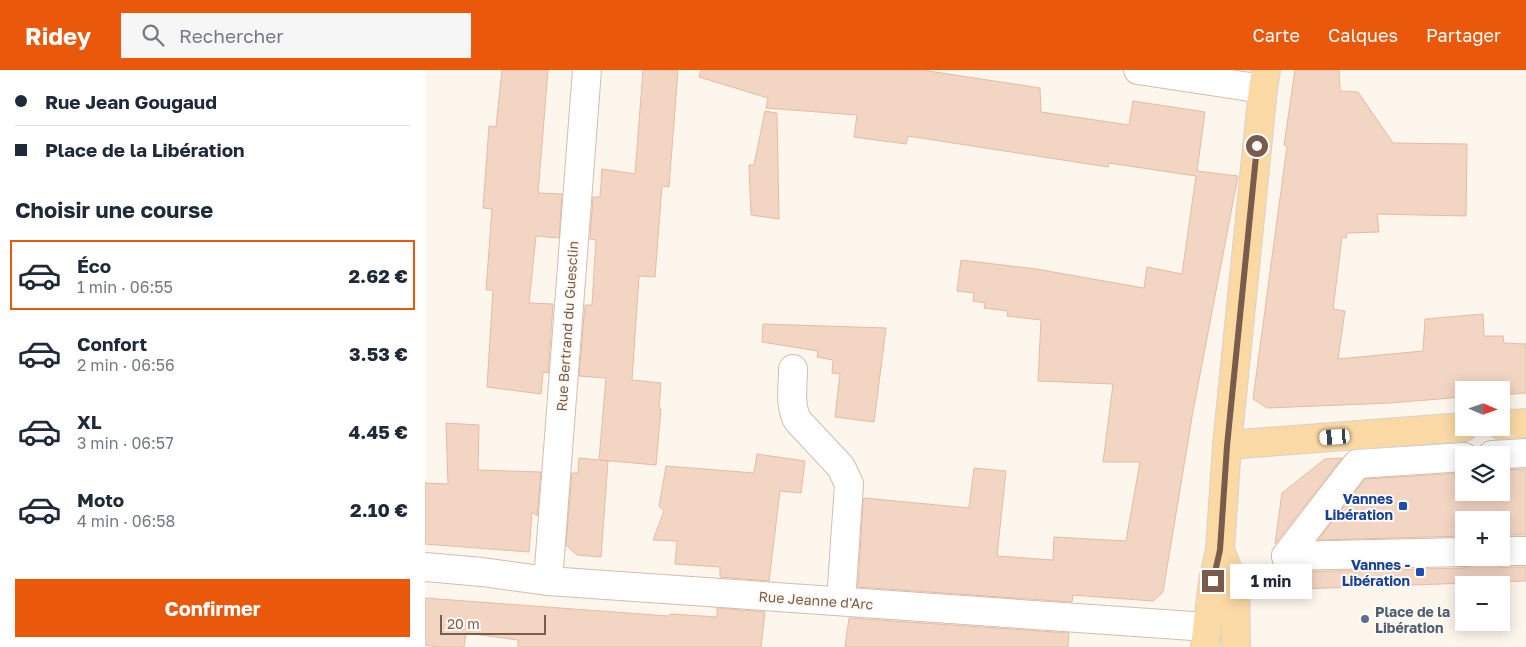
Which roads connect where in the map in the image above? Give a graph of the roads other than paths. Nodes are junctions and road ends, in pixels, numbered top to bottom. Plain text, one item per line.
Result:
1 (587, 70) edge
2 (1138, 70) edge
3 (1264, 79) edge
4 (793, 369) dead end
5 (1526, 423) edge
6 (1510, 424) edge
7 (1455, 428) edge
8 (1227, 446) junction
9 (1526, 453) edge
10 (1510, 454) edge
11 (1455, 458) edge
12 (1220, 550) junction
13 (1510, 551) edge
14 (1526, 551) edge
15 (1455, 552) edge
16 (425, 567) edge
17 (548, 581) junction
18 (841, 601) junction
19 (1206, 637) edge
20 (1236, 647) edge

1 - 17 street, Rue Bertrand du Guesclin
2 - 3 street
3 - 8 main road
4 - 18 street
5 - 6 main road
7 - 8 main road
8 - 12 main road
9 - 10 street
11 - 15 street
12 - 19 main road
12 - 20 main road
13 - 14 street
16 - 17 street, Rue Jeanne d'Arc
17 - 18 street, Rue Jeanne d'Arc
18 - 19 street, Rue Jeanne d'Arc

